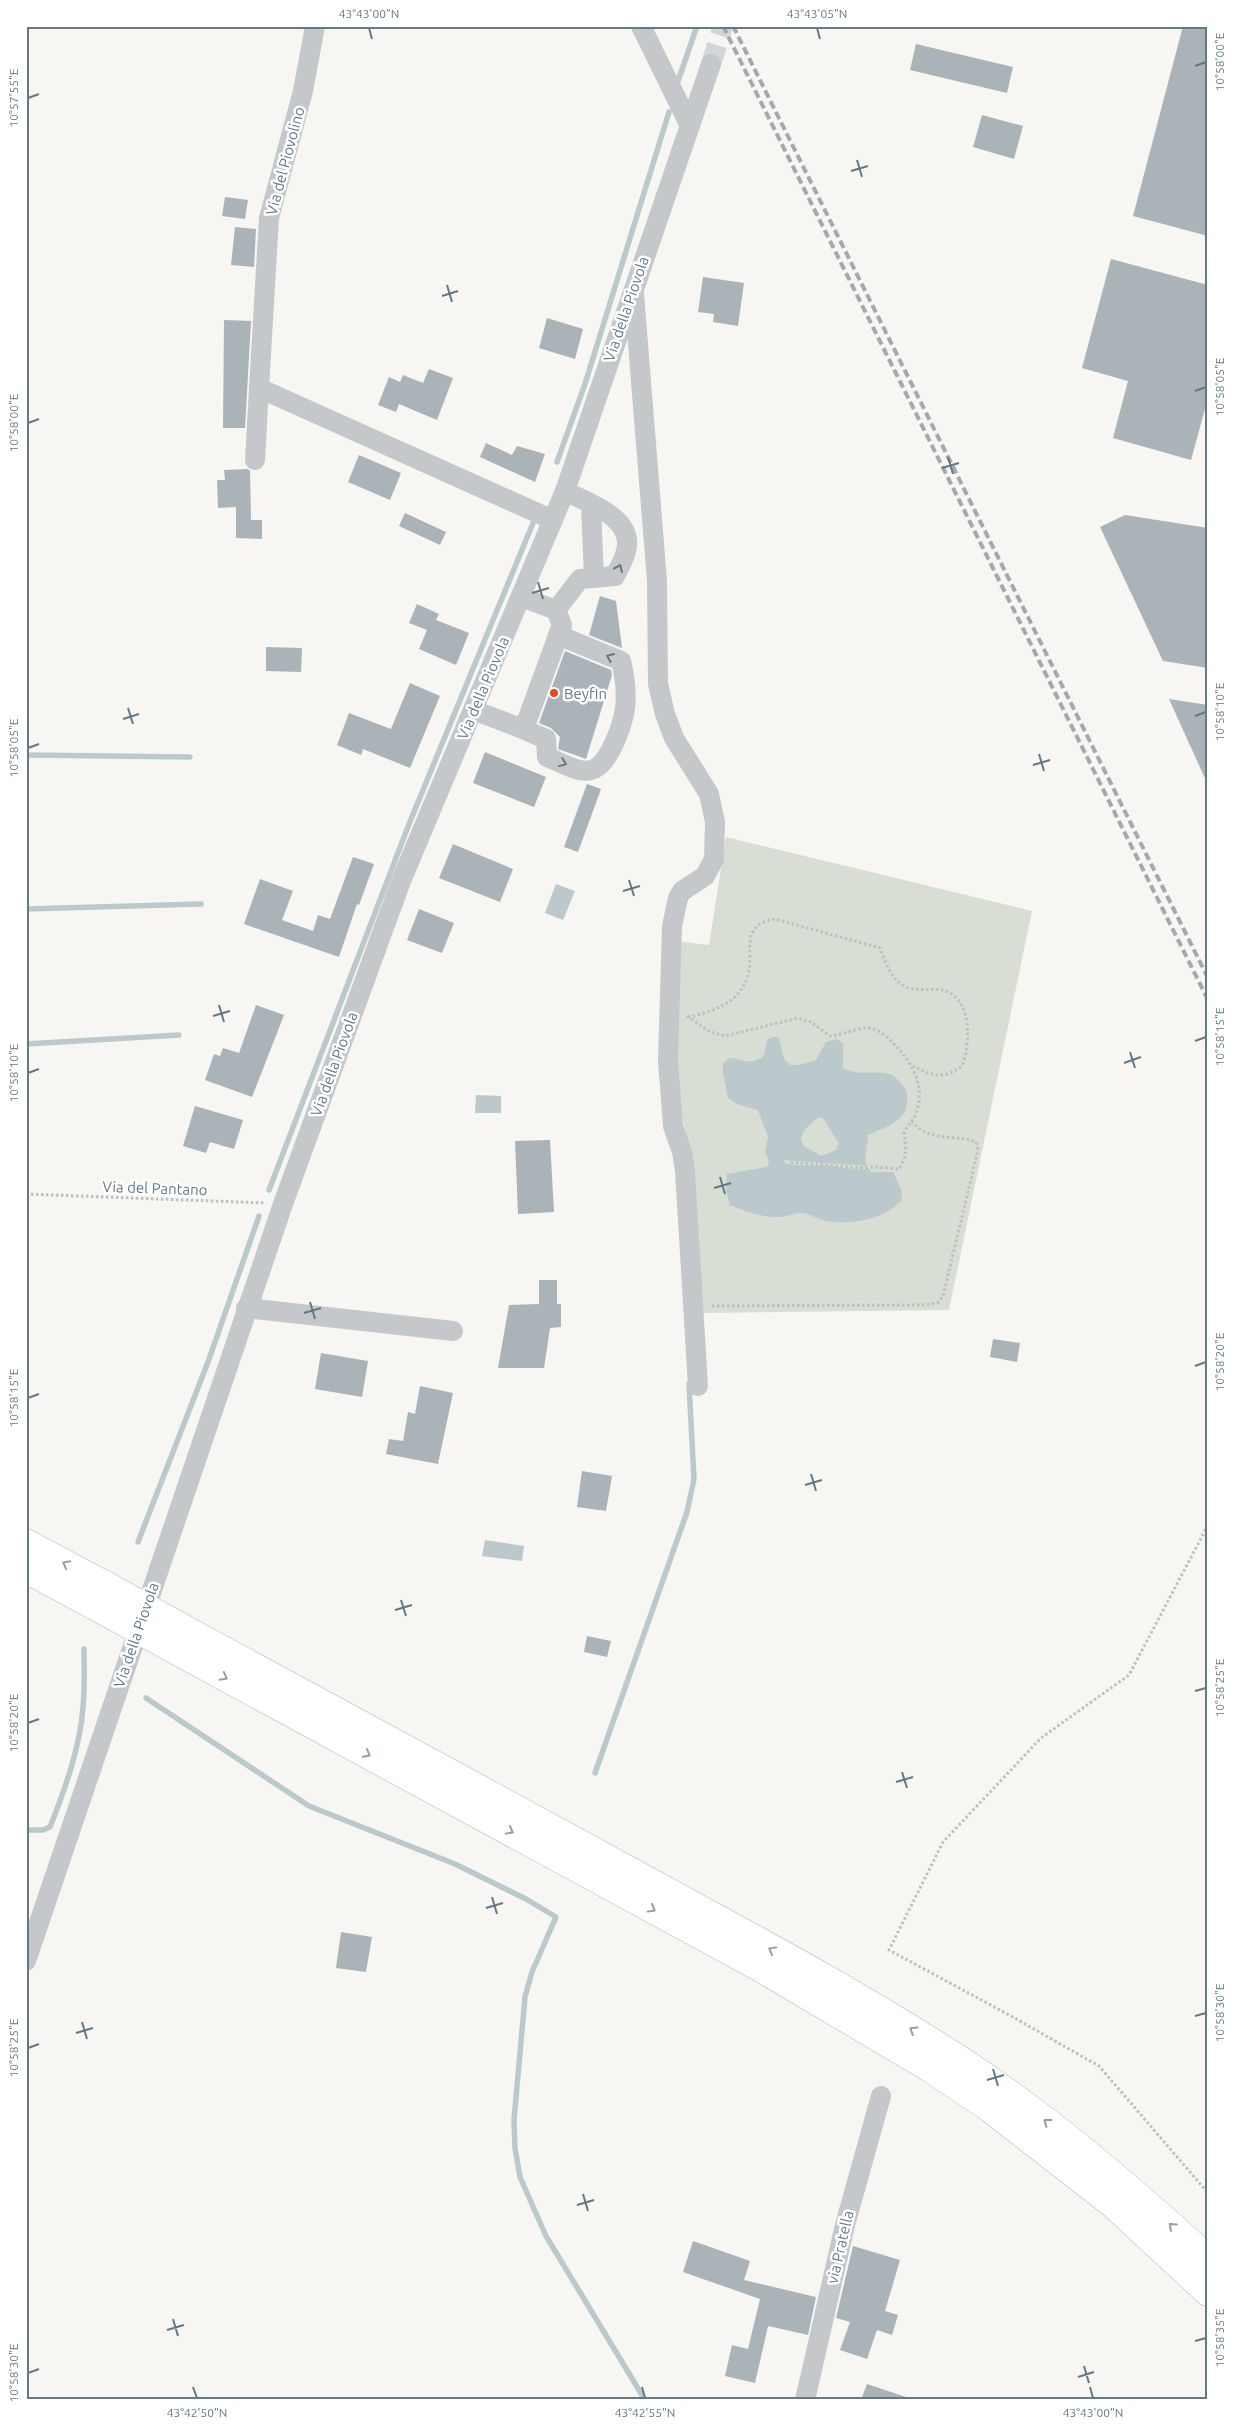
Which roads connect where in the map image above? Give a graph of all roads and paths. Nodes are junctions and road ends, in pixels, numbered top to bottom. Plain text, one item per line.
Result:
1 (315, 26) edge
2 (641, 26) edge
3 (711, 64) tunnel mouth
4 (690, 126) junction
5 (634, 285) junction
6 (259, 388) junction
7 (255, 460) dead end
8 (565, 490) junction
9 (591, 505) junction
10 (553, 520) junction
11 (594, 578) junction
12 (521, 597) junction
13 (556, 610) junction
14 (558, 635) junction
15 (473, 710) junction
16 (518, 727) junction
17 (670, 996) junction
18 (688, 1017) junction
19 (912, 1065) junction
20 (912, 1122) junction
21 (821, 1156) dead end
22 (788, 1162) dead end
23 (822, 1165) junction
24 (26, 1194) edge
25 (283, 1204) junction
26 (693, 1306) junction
27 (246, 1308) junction
28 (453, 1331) dead end
29 (698, 1386) dead end
30 (1208, 1524) edge
31 (26, 1543) edge
32 (26, 1569) edge
33 (100, 1595) junction
34 (184, 1642) junction
35 (26, 1961) edge
36 (881, 2096) dead end
37 (1208, 2193) edge
38 (1208, 2259) edge
39 (1208, 2292) edge
40 (805, 2400) edge

1 - 6 street, Via del Piovolino
2 - 4 street
3 - 4 street, Via della Piovola
4 - 5 street, Via della Piovola
5 - 8 street, Via della Piovola
5 - 17 street
6 - 7 street, Via del Piovolino
6 - 10 street
8 - 9 street
8 - 10 street, Via della Piovola
9 - 11 street
11 -> 9 street
10 - 12 street, Via della Piovola
11 - 13 street
12 - 13 street
12 - 15 street, Via della Piovola
13 - 14 street
14 - 16 street
16 -> 14 street
15 - 16 street
15 - 25 street, Via della Piovola
17 - 18 path
17 - 26 street
18 - 19 path
18 - 19 path
19 - 20 path
20 - 23 path
20 - 26 path
21 - 23 path
22 - 23 path
24 - 25 path, Via del Pantano
25 - 27 street, Via della Piovola
26 - 29 street
27 - 28 street
27 - 35 street, Via della Piovola
30 - 37 path
33 -> 31 highway
32 - 33 highway
33 - 34 highway, bridge
38 -> 34 highway
34 -> 39 highway
36 - 40 street, via Pratella

